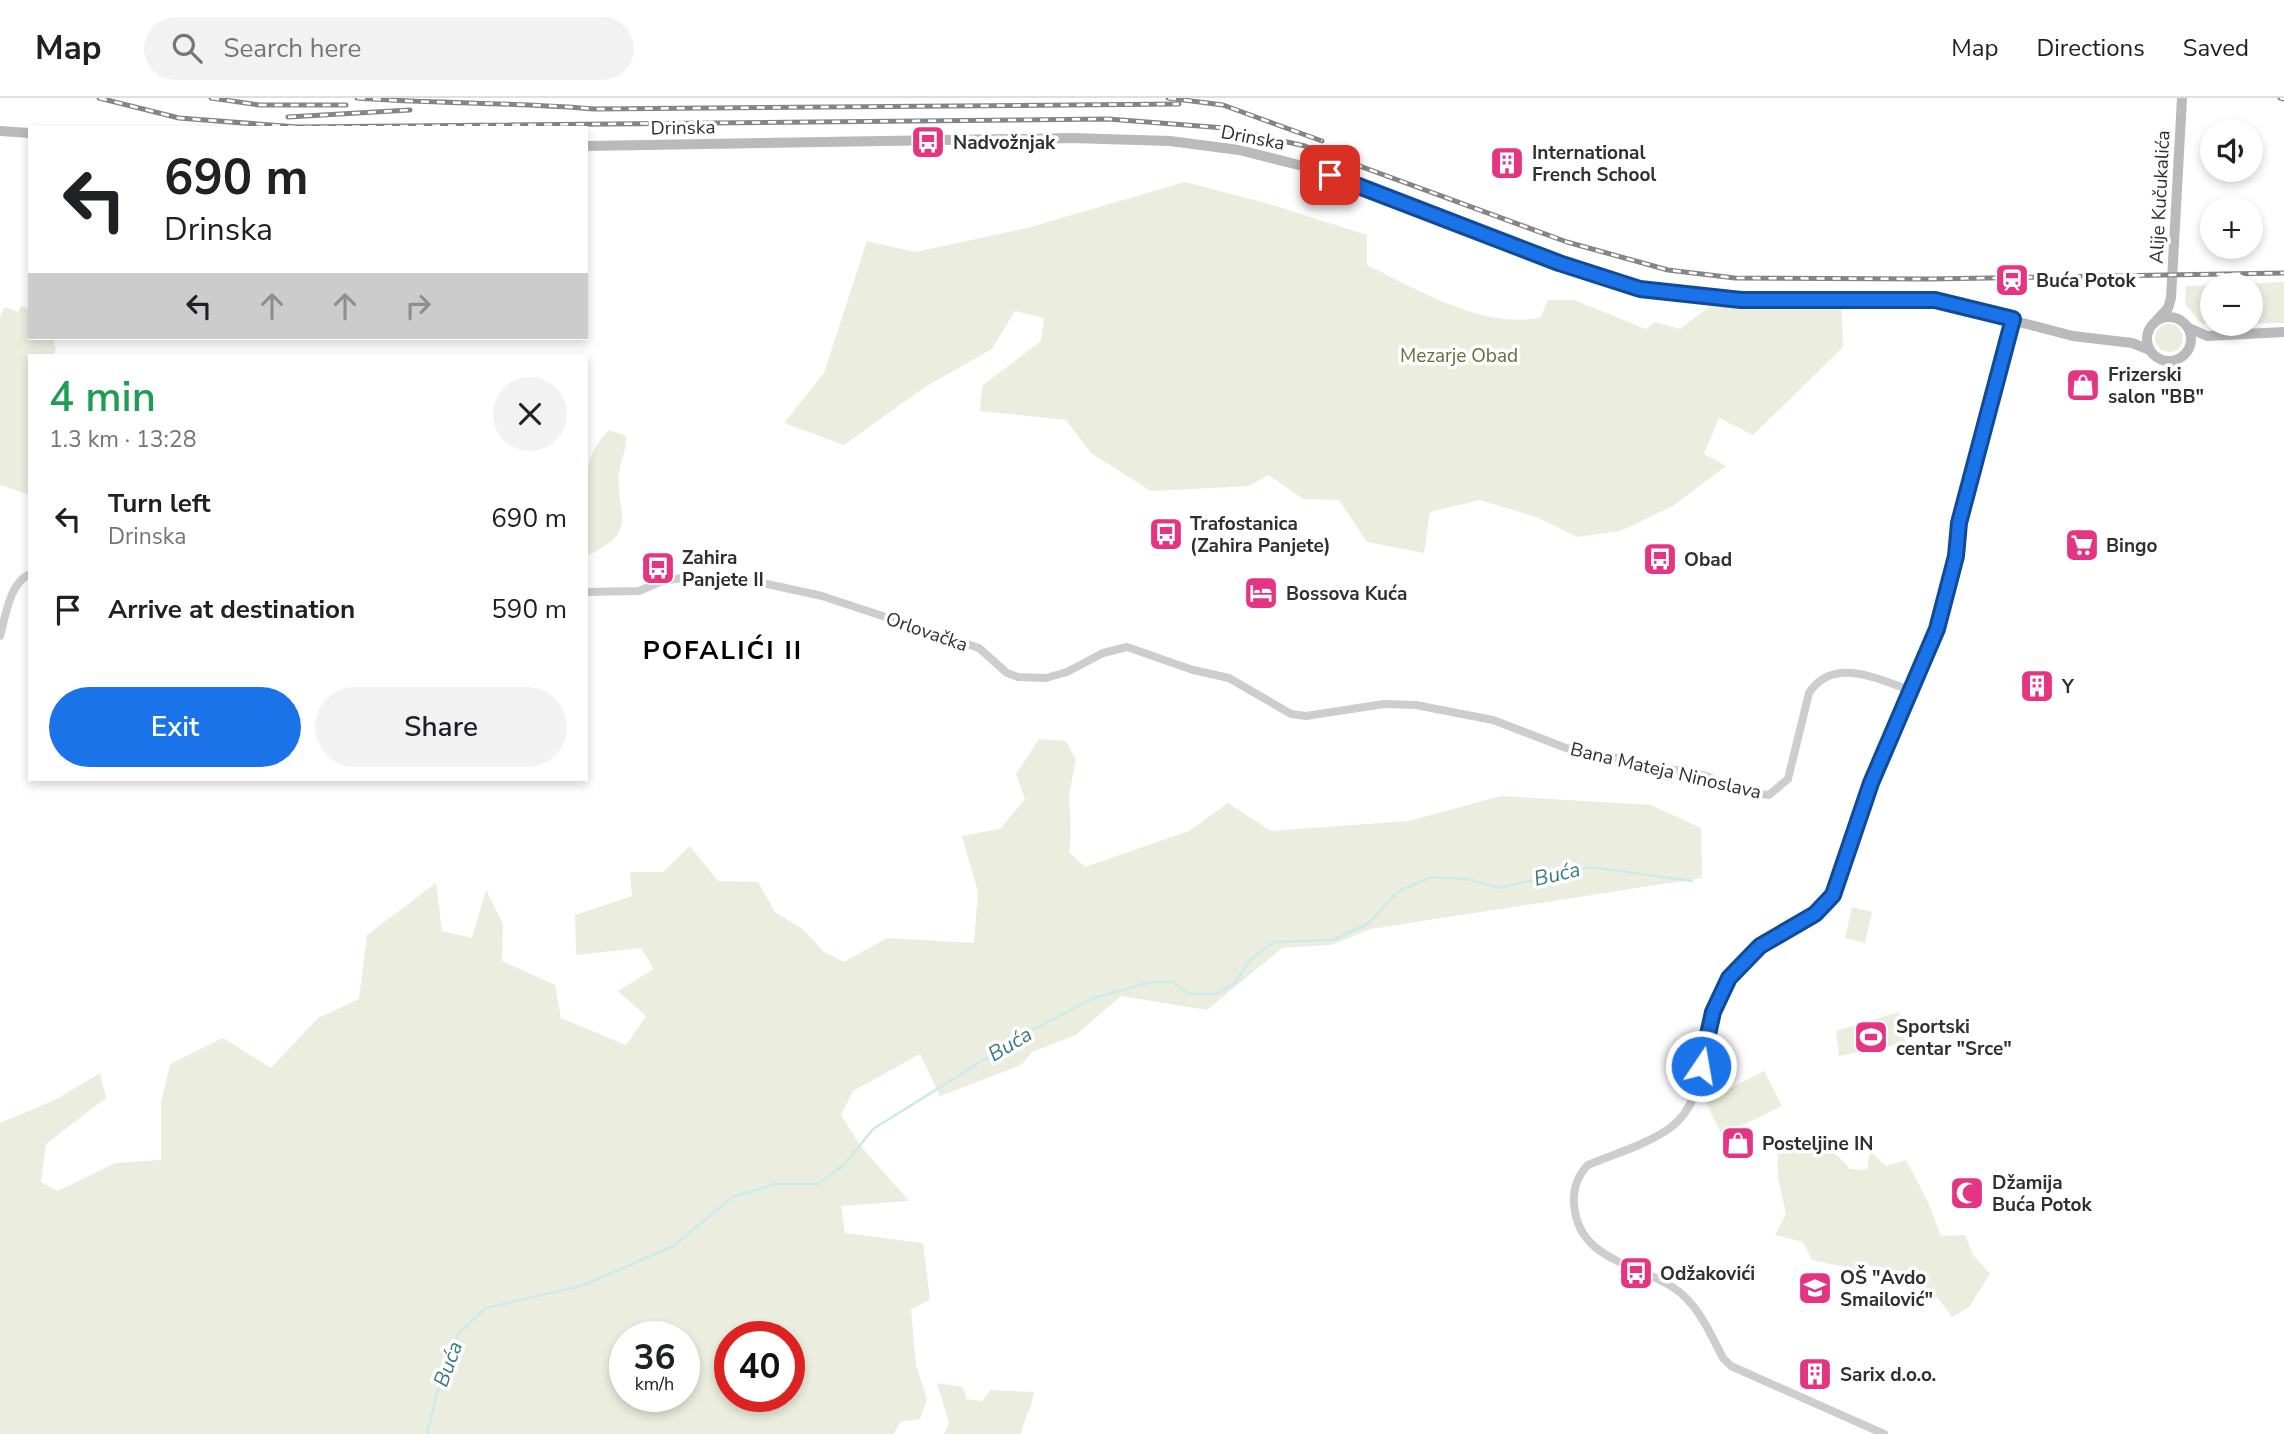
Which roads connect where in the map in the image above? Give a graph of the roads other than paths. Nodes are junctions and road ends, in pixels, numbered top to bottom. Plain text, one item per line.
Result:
1 (2182, 98) edge
2 (0, 131) edge
3 (28, 134) edge
4 (588, 146) edge
5 (2171, 298) junction
6 (2013, 319) junction
7 (2157, 320) junction
8 (2185, 324) junction
9 (2148, 330) junction
10 (2200, 332) edge
11 (2284, 332) edge
12 (2263, 333) edge
13 (2207, 336) edge
14 (2132, 343) junction
15 (2189, 349) junction
16 (2150, 350) junction
17 (27, 575) edge
18 (588, 592) edge
19 (0, 636) edge
20 (1229, 678) joint
21 (1910, 690) junction
22 (1884, 1434) edge

1 - 5 main road, Alije Kučukalića
2 - 3 main road
4 - 6 main road, Drinska
5 - 7 main road, Alije Kučukalića
5 - 8 main road
6 - 14 main road, Drinska
6 - 21 street
7 - 8 main road
7 - 9 main road
8 - 10 main road
8 - 15 main road
9 - 14 main road
9 - 16 main road
11 - 12 main road
13 - 15 main road
14 - 16 main road, Drinska
15 - 16 main road
17 - 19 street
18 - 20 street, Orlovačka
20 - 21 street, Bana Mateja Ninoslava
21 - 22 street

